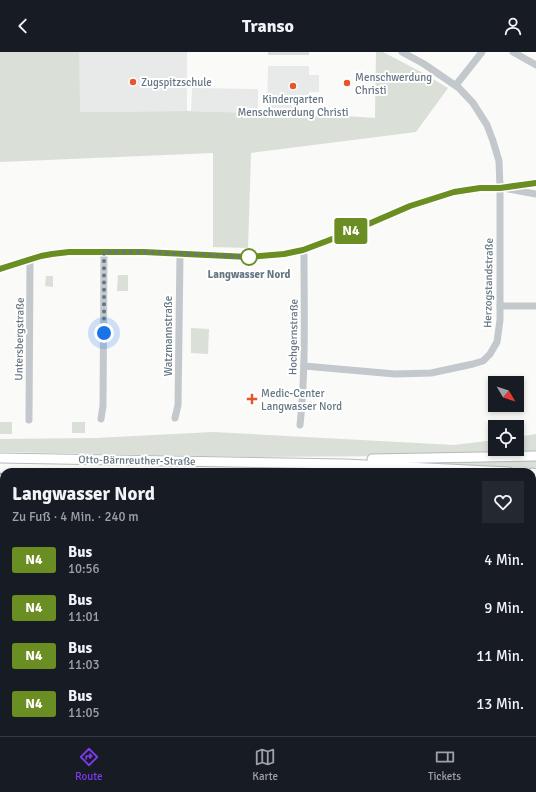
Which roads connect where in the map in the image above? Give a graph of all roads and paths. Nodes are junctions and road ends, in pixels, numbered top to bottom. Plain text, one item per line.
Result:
1 (402, 52) edge
2 (482, 52) edge
3 (513, 52) edge
4 (536, 65) edge
5 (456, 85) junction
6 (536, 183) edge
7 (500, 188) junction
8 (536, 194) edge
9 (303, 250) junction
10 (104, 252) junction
11 (180, 255) junction
12 (30, 259) junction
13 (0, 269) edge
14 (500, 306) junction
15 (536, 306) edge
16 (304, 366) junction
17 (175, 418) dead end
18 (102, 419) dead end
19 (29, 420) dead end
20 (300, 424) dead end
21 (536, 456) edge
22 (0, 458) edge
23 (345, 464) junction
24 (427, 468) edge

1 - 5 street, Herzogstandstraße
2 - 5 street
3 - 4 street
5 - 7 street, Herzogstandstraße
6 - 7 street
7 - 8 street
7 - 9 street
7 - 14 street, Herzogstandstraße
9 - 11 street
9 - 16 street, Hochgernstraße
10 - 11 street
10 - 12 street
10 - 18 street
11 - 17 street, Watzmannstraße
12 - 13 street
12 - 19 street, Untersbergstraße
14 - 15 street
14 - 16 street, Herzogstandstraße
16 - 20 street, Hochgernstraße
21 - 23 main road, Otto-Bärnreuther-Straße
22 - 23 main road, Otto-Bärnreuther-Straße
23 - 24 main road, Otto-Bärnreuther-Straße

